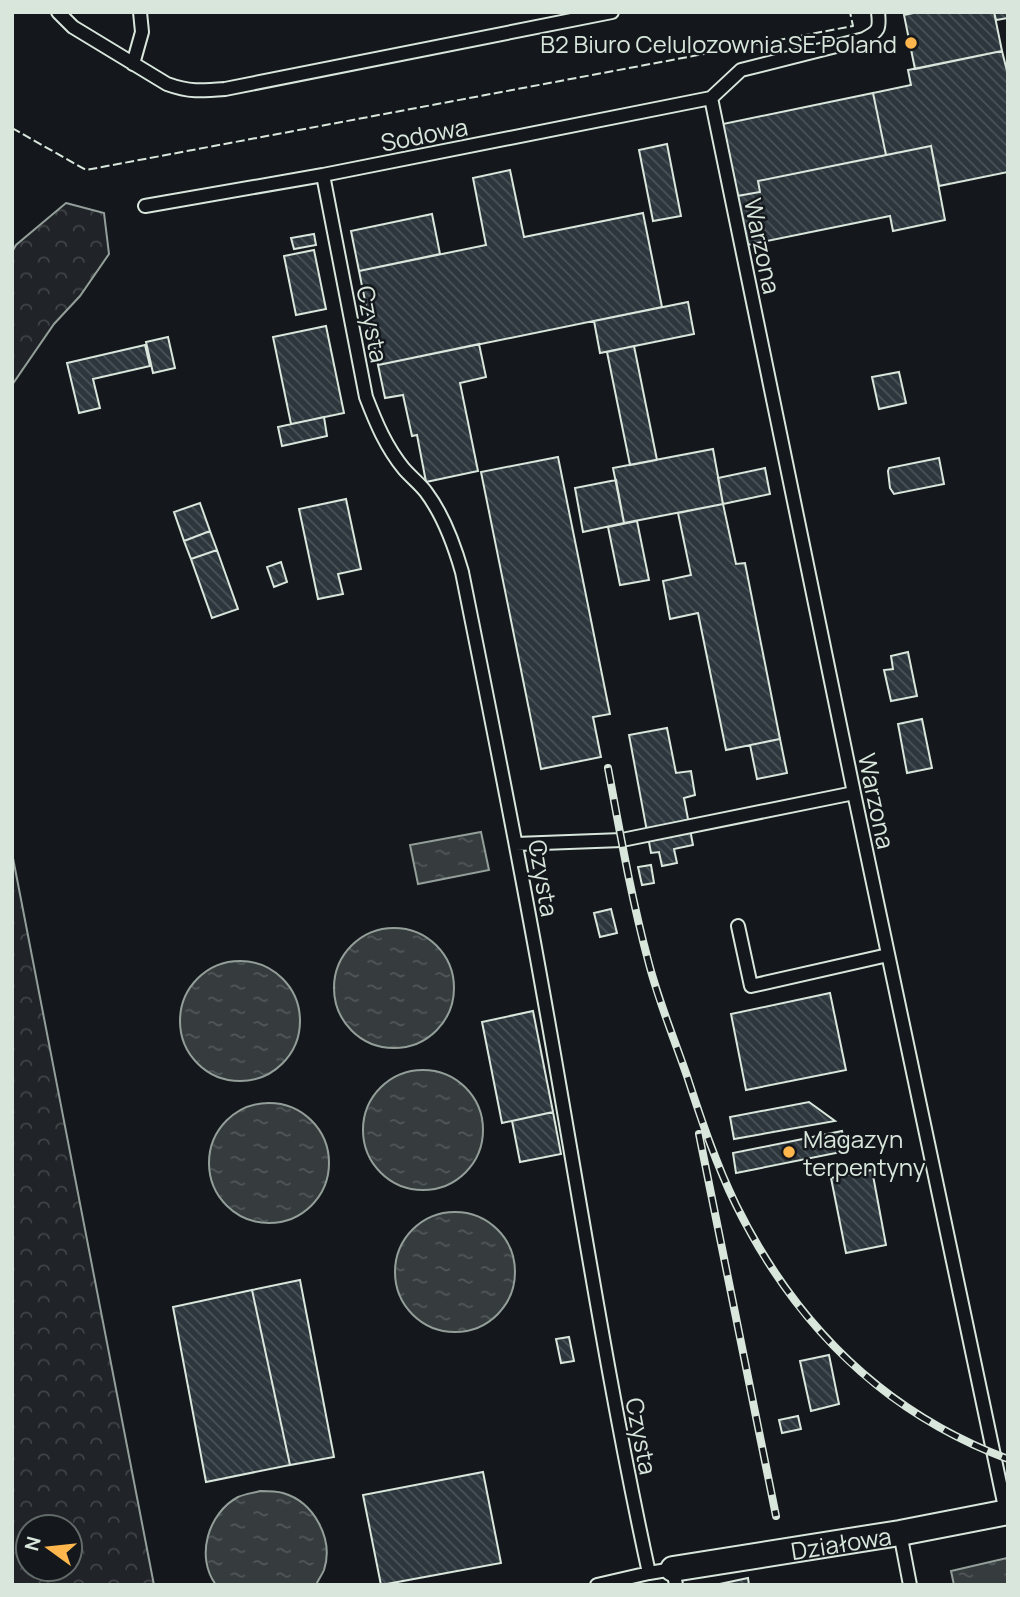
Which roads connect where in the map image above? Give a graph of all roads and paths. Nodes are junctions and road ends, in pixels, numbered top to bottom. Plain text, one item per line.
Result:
1 (58, 12) edge
2 (140, 12) edge
3 (612, 12) edge
4 (878, 12) edge
5 (133, 64) junction
6 (711, 98) junction
7 (323, 175) junction
8 (145, 206) dead end
9 (854, 793) junction
10 (516, 844) junction
11 (738, 926) dead end
12 (888, 955) junction
13 (1007, 1512) edge
14 (900, 1533) junction
15 (666, 1576) edge
16 (597, 1585) edge
17 (911, 1585) edge

1 - 5 lane
2 - 5 lane
3 - 5 lane
4 - 6 lane
6 - 7 lane, Sodowa
6 - 9 lane, Warzona
7 - 8 lane, Sodowa
7 - 10 lane, Czysta
9 - 10 lane
9 - 12 lane, Warzona
10 - 15 lane, Czysta
11 - 12 lane
12 - 13 lane, Warzona
13 - 14 street, Działowa
14 - 15 street, Działowa
14 - 17 lane
15 - 16 lane

